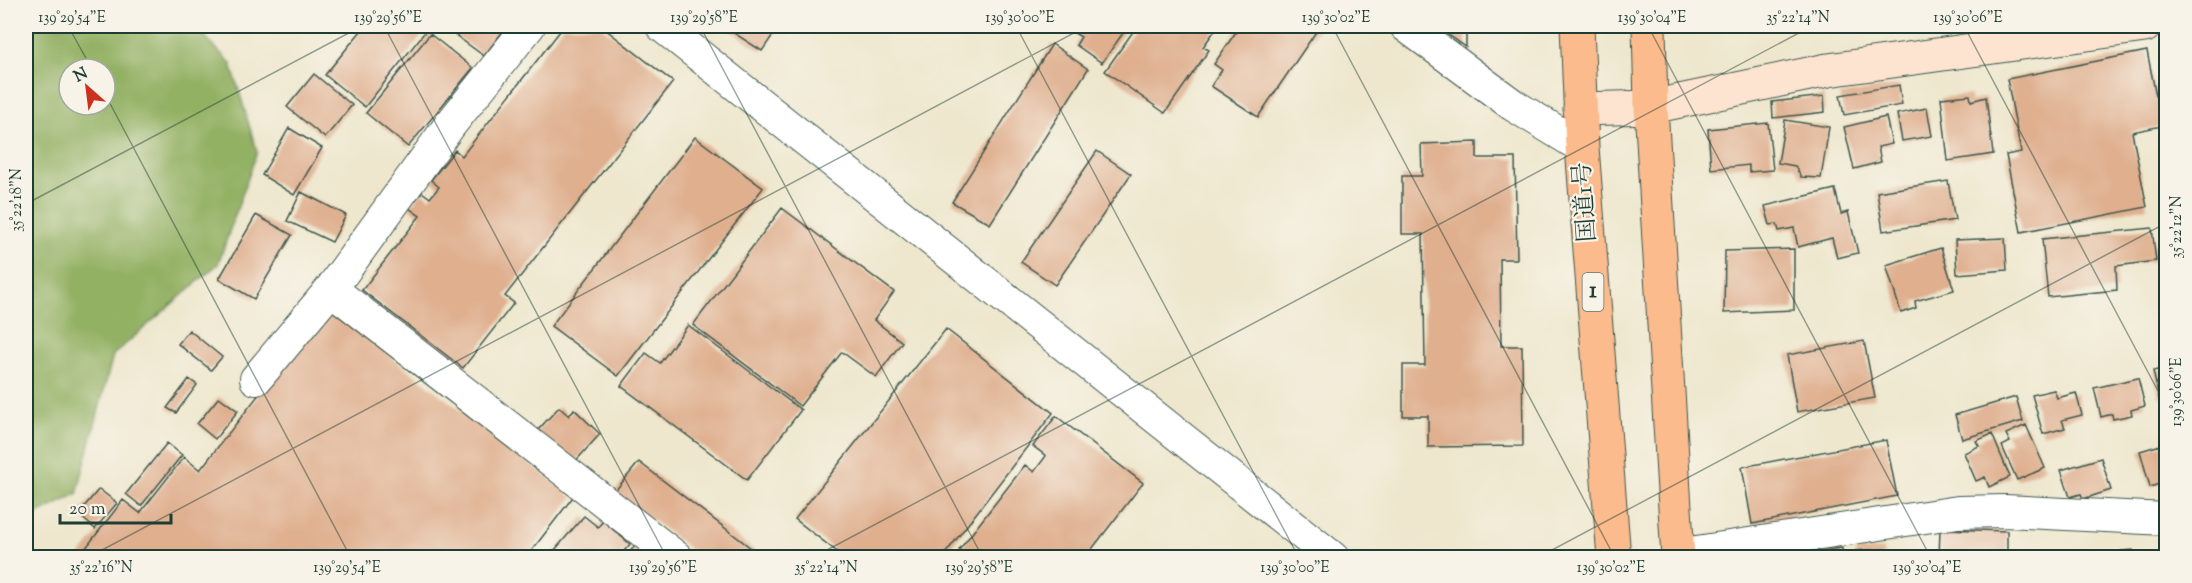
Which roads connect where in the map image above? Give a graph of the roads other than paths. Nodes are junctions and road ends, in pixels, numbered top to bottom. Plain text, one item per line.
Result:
1 (529, 26) edge
2 (662, 26) edge
3 (1406, 26) edge
4 (1577, 26) edge
5 (1649, 26) edge
6 (2145, 26) edge
7 (1651, 107) junction
8 (1580, 109) junction
9 (1582, 147) junction
10 (331, 289) junction
11 (256, 379) dead end
12 (2166, 519) edge
13 (1678, 556) edge
14 (677, 558) edge
15 (1334, 558) edge
16 (1614, 558) edge

1 - 10 street
2 - 15 street
3 - 9 street
4 - 8 highway, 国道1号 / 1
5 - 7 highway
6 - 7 street
7 - 8 street
7 - 13 highway
8 - 9 highway, 国道1号 / 1
9 - 16 highway, 国道1号 / 1
10 - 11 street
10 - 14 street
12 - 13 street

